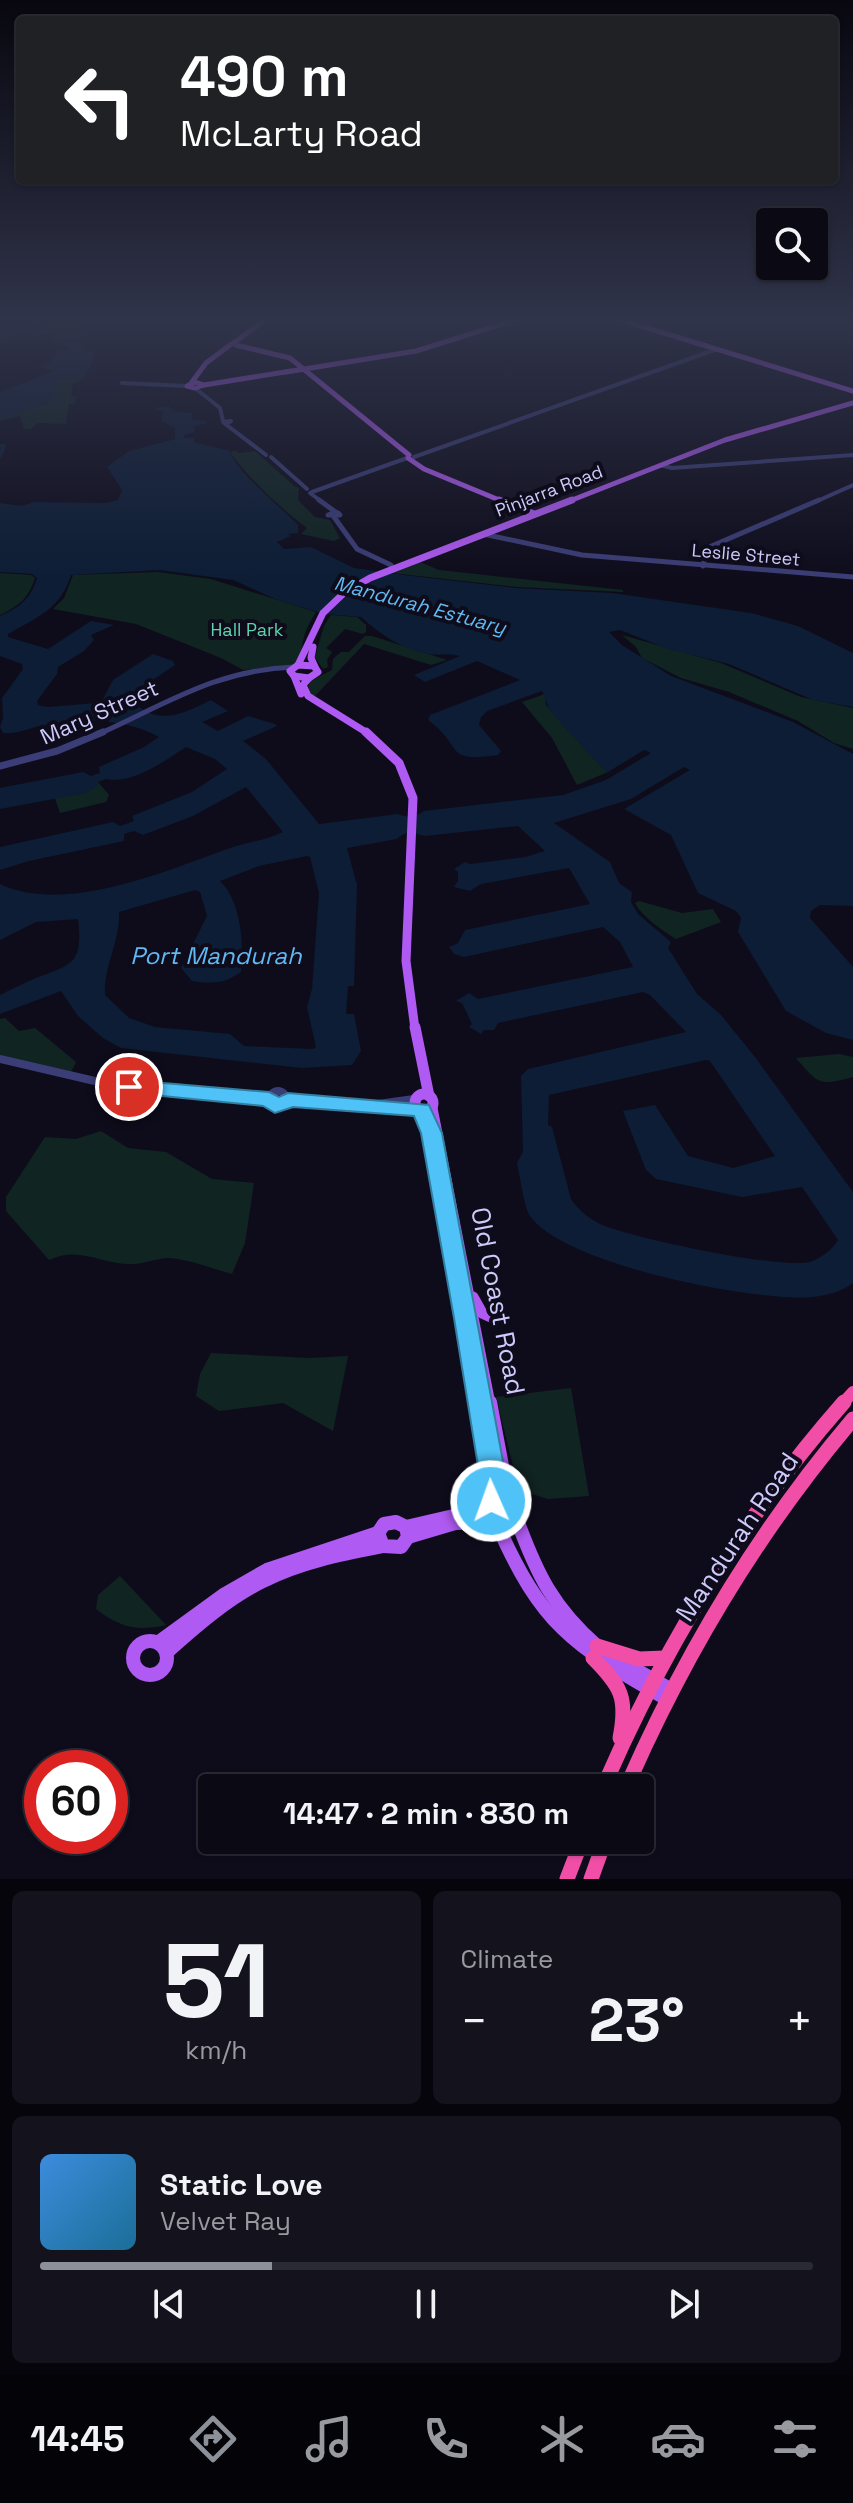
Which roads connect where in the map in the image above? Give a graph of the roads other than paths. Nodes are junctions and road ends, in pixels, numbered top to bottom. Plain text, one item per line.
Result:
1 (222, 406) edge
2 (346, 406) edge
3 (555, 406) edge
4 (847, 406) edge
5 (853, 455) edge
6 (409, 457) junction
7 (661, 466) junction
8 (853, 485) edge
9 (308, 491) junction
10 (537, 514) junction
11 (486, 534) junction
12 (703, 565) junction
13 (390, 570) junction
14 (853, 577) edge
15 (323, 616) junction
16 (315, 667) junction
17 (294, 670) junction
18 (309, 678) junction
19 (393, 757) junction
20 (0, 766) edge
21 (0, 1059) edge
22 (422, 1103) junction
23 (468, 1286) junction
24 (493, 1318) dead end
25 (853, 1392) edge
26 (853, 1419) edge
27 (516, 1502) junction
28 (490, 1504) junction
29 (517, 1520) junction
30 (496, 1523) junction
31 (407, 1532) junction
32 (381, 1540) junction
33 (163, 1647) dead end
34 (595, 1652) junction
35 (665, 1658) junction
36 (651, 1685) junction
37 (668, 1694) junction
38 (616, 1755) junction
39 (609, 1774) edge
40 (632, 1774) edge
41 (577, 1854) edge
42 (600, 1854) edge
43 (567, 1879) edge
44 (591, 1879) edge

1 - 9 street
2 - 6 main road
3 - 6 street
4 - 7 main road, Pinjarra Road
5 - 7 street
6 - 9 street
6 - 10 main road
7 - 10 main road, Pinjarra Road
8 - 12 street
9 - 13 street
10 - 11 main road, Pinjarra Road
11 - 12 street, Leslie Street
11 - 13 main road, Pinjarra Road
12 - 14 street, Leslie Street
13 - 15 main road, Pinjarra Road
15 - 16 main road, Pinjarra Road
15 - 17 main road, Pinjarra Road
16 - 17 main road
16 - 18 main road
17 - 18 main road
17 - 19 main road
17 - 20 street, Mary Street
18 - 19 main road, Old Coast Road
19 - 22 main road, Old Coast Road
21 - 22 street
22 - 23 main road, Old Coast Road
22 - 28 main road, Old Coast Road
23 - 24 main road
23 - 27 main road, Old Coast Road
25 - 35 highway, Mandurah Road
26 - 37 highway, Mandurah Road
27 - 28 main road
27 - 29 main road
28 - 30 main road
28 - 31 main road
29 - 30 main road
29 - 34 main road
30 - 31 main road
30 - 34 main road
31 - 32 main road
31 - 32 main road
32 - 33 main road
34 - 35 highway
34 - 36 main road
34 - 38 highway
35 - 36 highway
36 - 37 main road
36 - 38 highway
37 - 40 highway
38 - 39 highway
41 - 43 highway
42 - 44 highway

